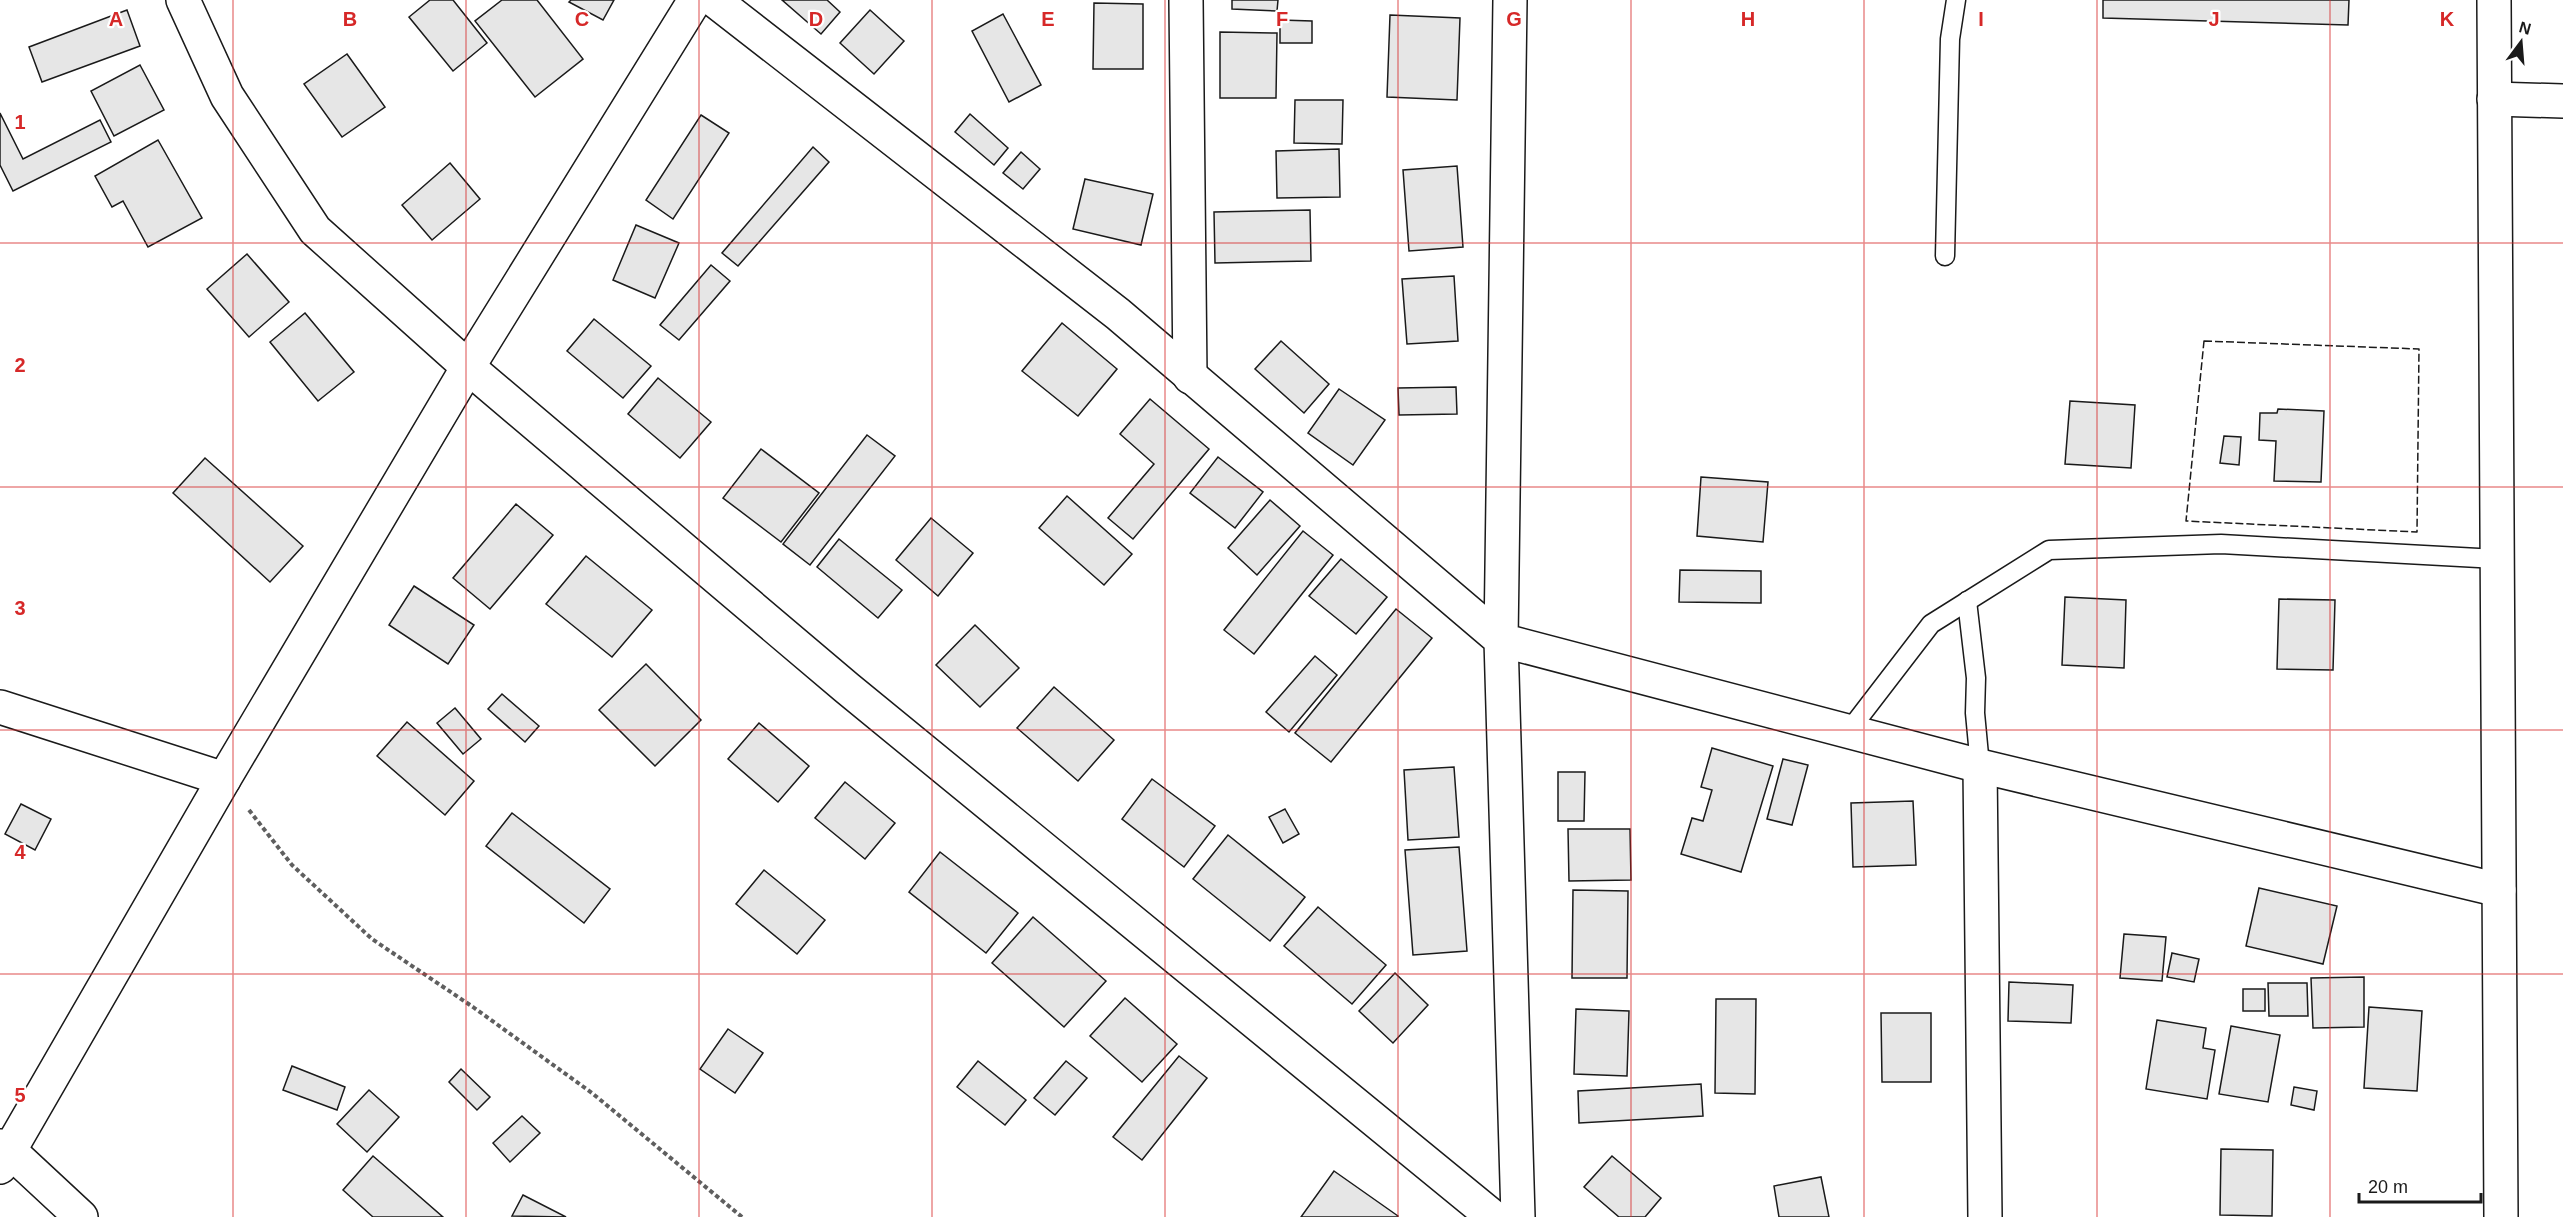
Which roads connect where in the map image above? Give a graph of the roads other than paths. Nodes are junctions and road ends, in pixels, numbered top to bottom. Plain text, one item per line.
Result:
1 (183, 0) edge
2 (694, 0) edge
3 (714, 0) edge
4 (1186, 0) edge
5 (1510, 0) edge
6 (1956, 0) edge
7 (2494, 0) edge
8 (2494, 99) junction
9 (2563, 101) edge
10 (1945, 256) dead end
11 (468, 367) junction
12 (1190, 377) junction
13 (2497, 559) junction
14 (1967, 601) junction
15 (1501, 640) junction
16 (0, 707) edge
17 (1848, 732) junction
18 (1980, 766) junction
19 (224, 779) junction
20 (2499, 890) junction
21 (3, 1155) edge
22 (81, 1217) edge
23 (1493, 1217) edge
24 (1518, 1217) edge
25 (1985, 1217) edge
26 (2501, 1217) edge

1 - 11 street
2 - 11 street
3 - 12 street
4 - 12 street
5 - 15 street
6 - 10 lane
7 - 8 street
8 - 9 street
8 - 13 street
11 - 19 street
11 - 23 street
12 - 15 street
13 - 14 lane
13 - 20 street
14 - 17 lane
14 - 18 lane
15 - 17 street
15 - 24 street
16 - 19 street
17 - 18 street
18 - 20 street
18 - 25 street
19 - 21 street
20 - 26 street
21 - 22 street

